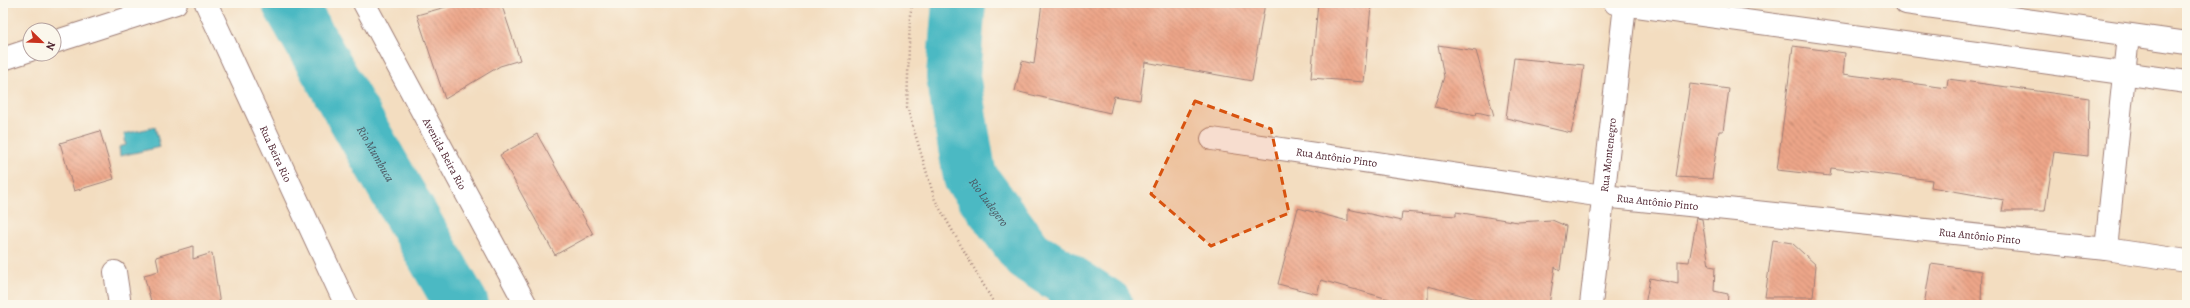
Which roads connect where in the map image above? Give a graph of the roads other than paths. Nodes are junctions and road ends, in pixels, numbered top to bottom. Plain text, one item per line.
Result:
1 (176, 3) edge
2 (206, 3) edge
3 (364, 3) edge
4 (1906, 3) edge
5 (1620, 4) edge
6 (1992, 9) edge
7 (2128, 36) junction
8 (62, 39) edge
9 (2187, 44) edge
10 (22, 53) edge
11 (3, 59) edge
12 (2123, 73) junction
13 (2187, 82) edge
14 (1212, 139) dead end
15 (1603, 196) junction
16 (2106, 250) junction
17 (2187, 261) edge
18 (115, 272) dead end
19 (120, 305) edge
20 (346, 305) edge
21 (526, 305) edge
22 (1591, 305) edge

1 - 8 street
2 - 20 street, Rua Beira Rio
3 - 21 street, Avenida Beira Rio
4 - 6 street
5 - 12 street
5 - 15 street, Rua Montenegro
6 - 7 street
7 - 9 street
7 - 12 street
10 - 11 street
12 - 13 street
12 - 16 street
14 - 15 street, Rua Antônio Pinto
15 - 16 street, Rua Antônio Pinto
15 - 22 street, Rua Montenegro
16 - 17 street, Rua Antônio Pinto
18 - 19 street

